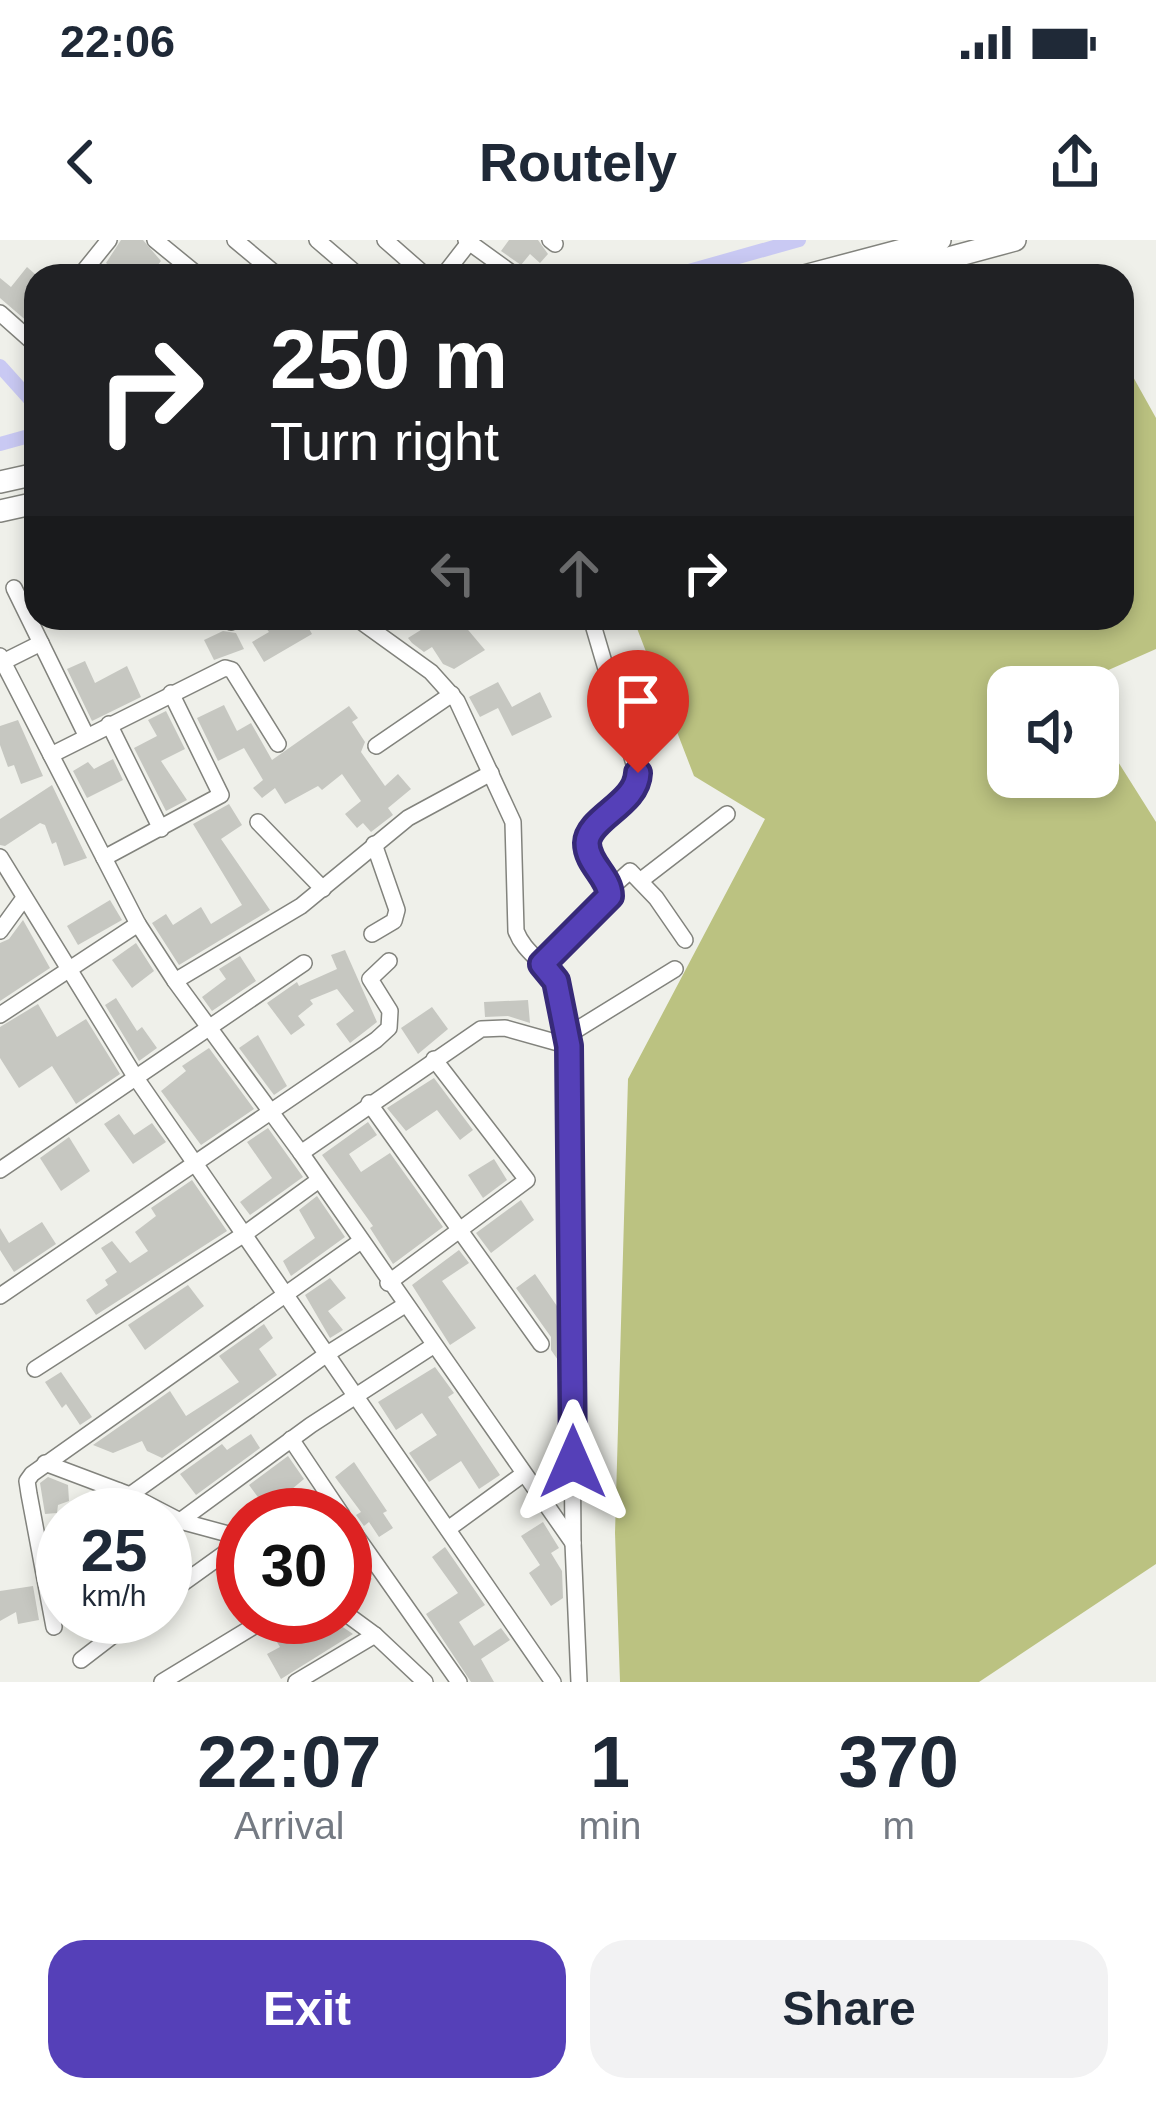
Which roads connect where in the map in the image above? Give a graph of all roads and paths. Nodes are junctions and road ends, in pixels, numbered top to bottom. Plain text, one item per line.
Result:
1 (109, 240) edge
2 (155, 240) edge
3 (235, 240) edge
4 (317, 240) edge
5 (385, 240) edge
6 (940, 240) edge
7 (1015, 240) edge
8 (469, 241) edge
9 (90, 264) edge
10 (184, 264) edge
11 (264, 264) edge
12 (344, 264) edge
13 (412, 264) edge
14 (500, 264) edge
15 (849, 264) edge
16 (926, 264) edge
17 (14, 588) dead end
18 (24, 608) edge
19 (35, 630) edge
20 (373, 630) edge
21 (595, 630) edge
22 (41, 643) junction
23 (2, 659) edge
24 (170, 693) junction
25 (452, 694) junction
26 (109, 724) junction
27 (86, 735) junction
28 (278, 744) dead end
29 (376, 746) dead end
30 (51, 754) junction
31 (491, 772) junction
32 (727, 814) dead end
33 (258, 822) dead end
34 (161, 829) junction
35 (374, 844) junction
36 (0, 857) edge
37 (104, 858) junction
38 (640, 881) junction
39 (611, 888) junction
40 (323, 889) junction
41 (24, 898) junction
42 (139, 924) junction
43 (0, 931) edge
44 (372, 934) dead end
45 (685, 940) dead end
46 (389, 961) dead end
47 (304, 963) dead end
48 (542, 964) junction
49 (675, 969) dead end
50 (69, 971) junction
51 (175, 981) junction
52 (0, 1016) edge
53 (210, 1026) junction
54 (568, 1041) junction
55 (434, 1059) junction
56 (136, 1078) junction
57 (369, 1103) junction
58 (271, 1114) junction
59 (301, 1153) junction
60 (198, 1163) junction
61 (0, 1169) edge
62 (319, 1180) junction
63 (459, 1230) junction
64 (246, 1233) junction
65 (361, 1241) junction
66 (388, 1282) junction
67 (289, 1295) junction
68 (0, 1296) edge
69 (405, 1305) junction
70 (541, 1344) dead end
71 (433, 1346) junction
72 (328, 1354) junction
73 (35, 1369) dead end
74 (356, 1395) junction
75 (291, 1439) junction
76 (46, 1463) junction
77 (522, 1475) junction
78 (112, 1488) edge
79 (132, 1488) edge
80 (324, 1488) edge
81 (192, 1512) edge
82 (448, 1529) junction
83 (36, 1530) edge
84 (572, 1543) junction
85 (372, 1559) edge
86 (372, 1632) edge
87 (375, 1634) junction
88 (101, 1644) edge
89 (225, 1644) edge
90 (81, 1660) dead end
91 (445, 1664) junction
92 (424, 1681) edge
93 (162, 1682) edge
94 (296, 1682) edge
95 (459, 1682) edge
96 (553, 1682) edge
97 (579, 1682) edge

1 - 9 street
2 - 10 street
3 - 11 street
4 - 12 street
5 - 13 street
6 - 15 main road
7 - 16 main road
8 - 14 street
17 - 18 street
19 - 22 street
20 - 25 street
21 - 39 street
22 - 23 street
22 - 27 street
23 - 30 street
24 - 26 street
24 - 28 street
24 - 34 street
25 - 29 street
25 - 31 street
26 - 27 street
26 - 34 street
27 - 30 street
30 - 37 street
31 - 35 street
31 - 48 street
32 - 38 street
33 - 40 street
34 - 37 street
35 - 40 street
35 - 44 street
36 - 41 street
37 - 42 street
38 - 39 street
38 - 45 street
39 - 48 street
40 - 51 street
41 - 43 street
41 - 50 street
42 - 50 street
42 - 51 street
46 - 58 street
47 - 53 street
48 - 54 street
49 - 54 street
50 - 52 street
50 - 56 street
51 - 53 street
53 - 56 street
53 - 58 street
54 - 55 street
54 - 84 street
55 - 57 street
55 - 63 street
56 - 60 street
56 - 61 street
57 - 59 street
57 - 63 street
58 - 59 street
58 - 60 street
59 - 62 street
60 - 64 street
60 - 68 street
62 - 64 street
62 - 65 street
63 - 66 street
63 - 70 street
64 - 67 street
64 - 73 street
65 - 66 street
65 - 67 street
66 - 69 street
67 - 72 street
67 - 76 street
69 - 71 street
69 - 72 street
71 - 74 street
71 - 77 street
72 - 74 street
72 - 79 street
74 - 75 street
74 - 82 street
75 - 80 street
75 - 81 street
76 - 78 street
76 - 83 street
77 - 82 street
77 - 84 street
82 - 96 street
84 - 97 street
85 - 91 street
86 - 87 street
87 - 92 street
87 - 94 street
88 - 90 street
89 - 93 street
91 - 92 street
91 - 95 street

